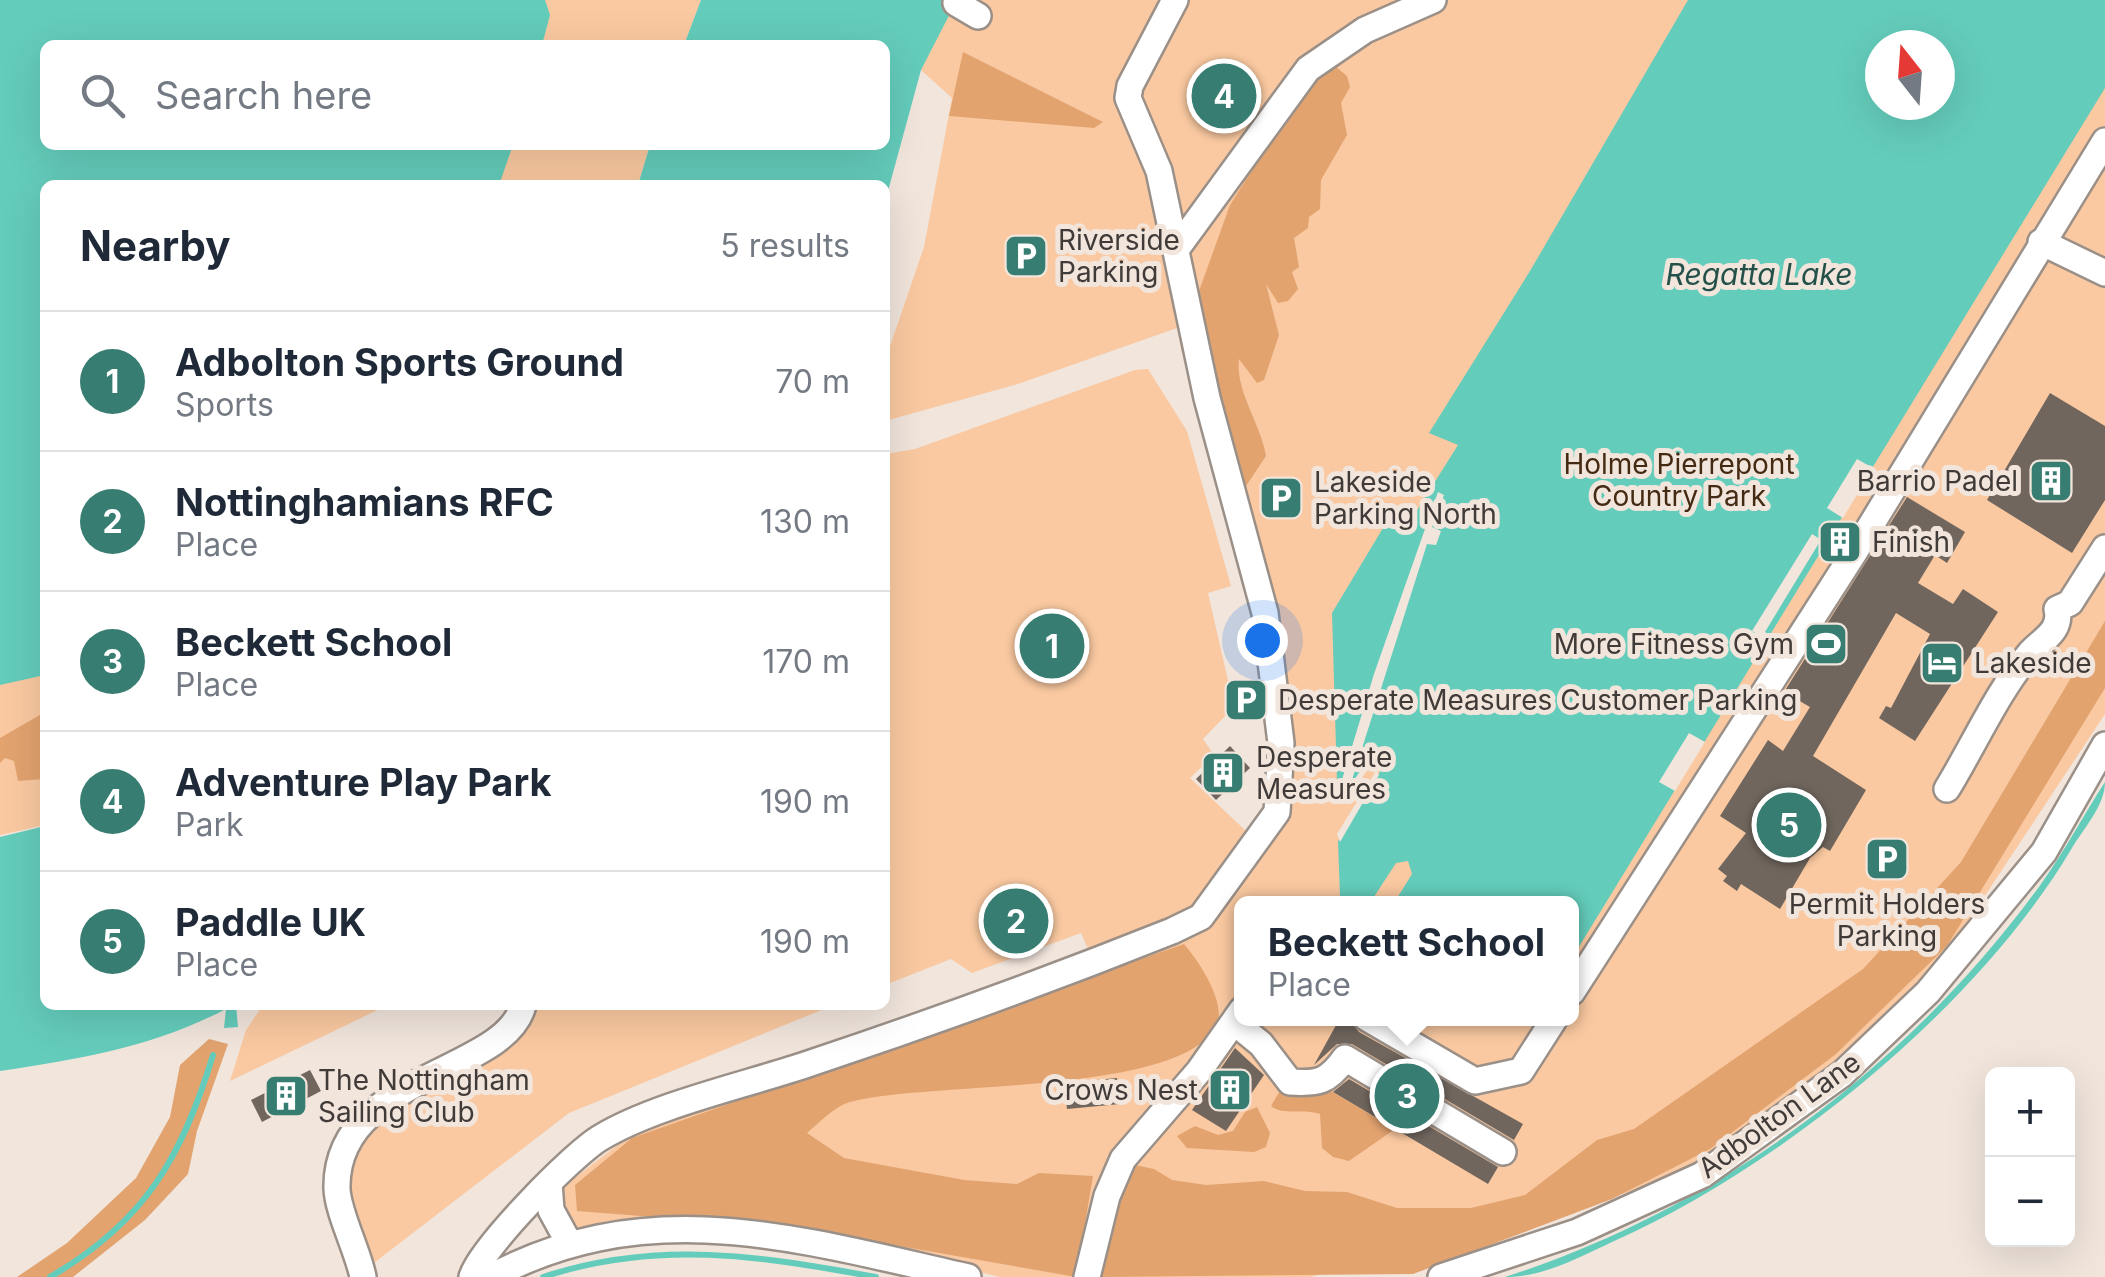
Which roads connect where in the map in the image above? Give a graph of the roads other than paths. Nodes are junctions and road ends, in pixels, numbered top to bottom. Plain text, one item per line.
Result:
1 (1175, 0) edge
2 (1432, 0) edge
3 (2105, 141) edge
4 (2041, 242) junction
5 (1172, 256) junction
6 (2105, 273) edge
7 (2105, 548) edge
8 (2105, 745) edge
9 (1946, 789) dead end
10 (1579, 981) edge
11 (522, 1010) edge
12 (1234, 1020) edge
13 (1246, 1026) edge
14 (1380, 1026) edge
15 (1550, 1026) edge
16 (1502, 1152) dead end
17 (320, 1167) dead end
18 (549, 1184) junction
19 (337, 1191) junction
20 (569, 1243) junction
21 (363, 1277) edge
22 (472, 1277) edge
23 (491, 1277) edge
24 (968, 1277) edge
25 (1087, 1277) edge
26 (1440, 1277) edge

1 - 5 street
2 - 5 street
3 - 4 street
4 - 6 street
4 - 10 street
5 - 18 street
7 - 9 street
8 - 26 street, Adbolton Lane
11 - 19 street
12 - 25 street
13 - 16 street
14 - 15 street
17 - 19 street
18 - 20 street
18 - 22 street
19 - 21 street
20 - 23 street
20 - 24 street

